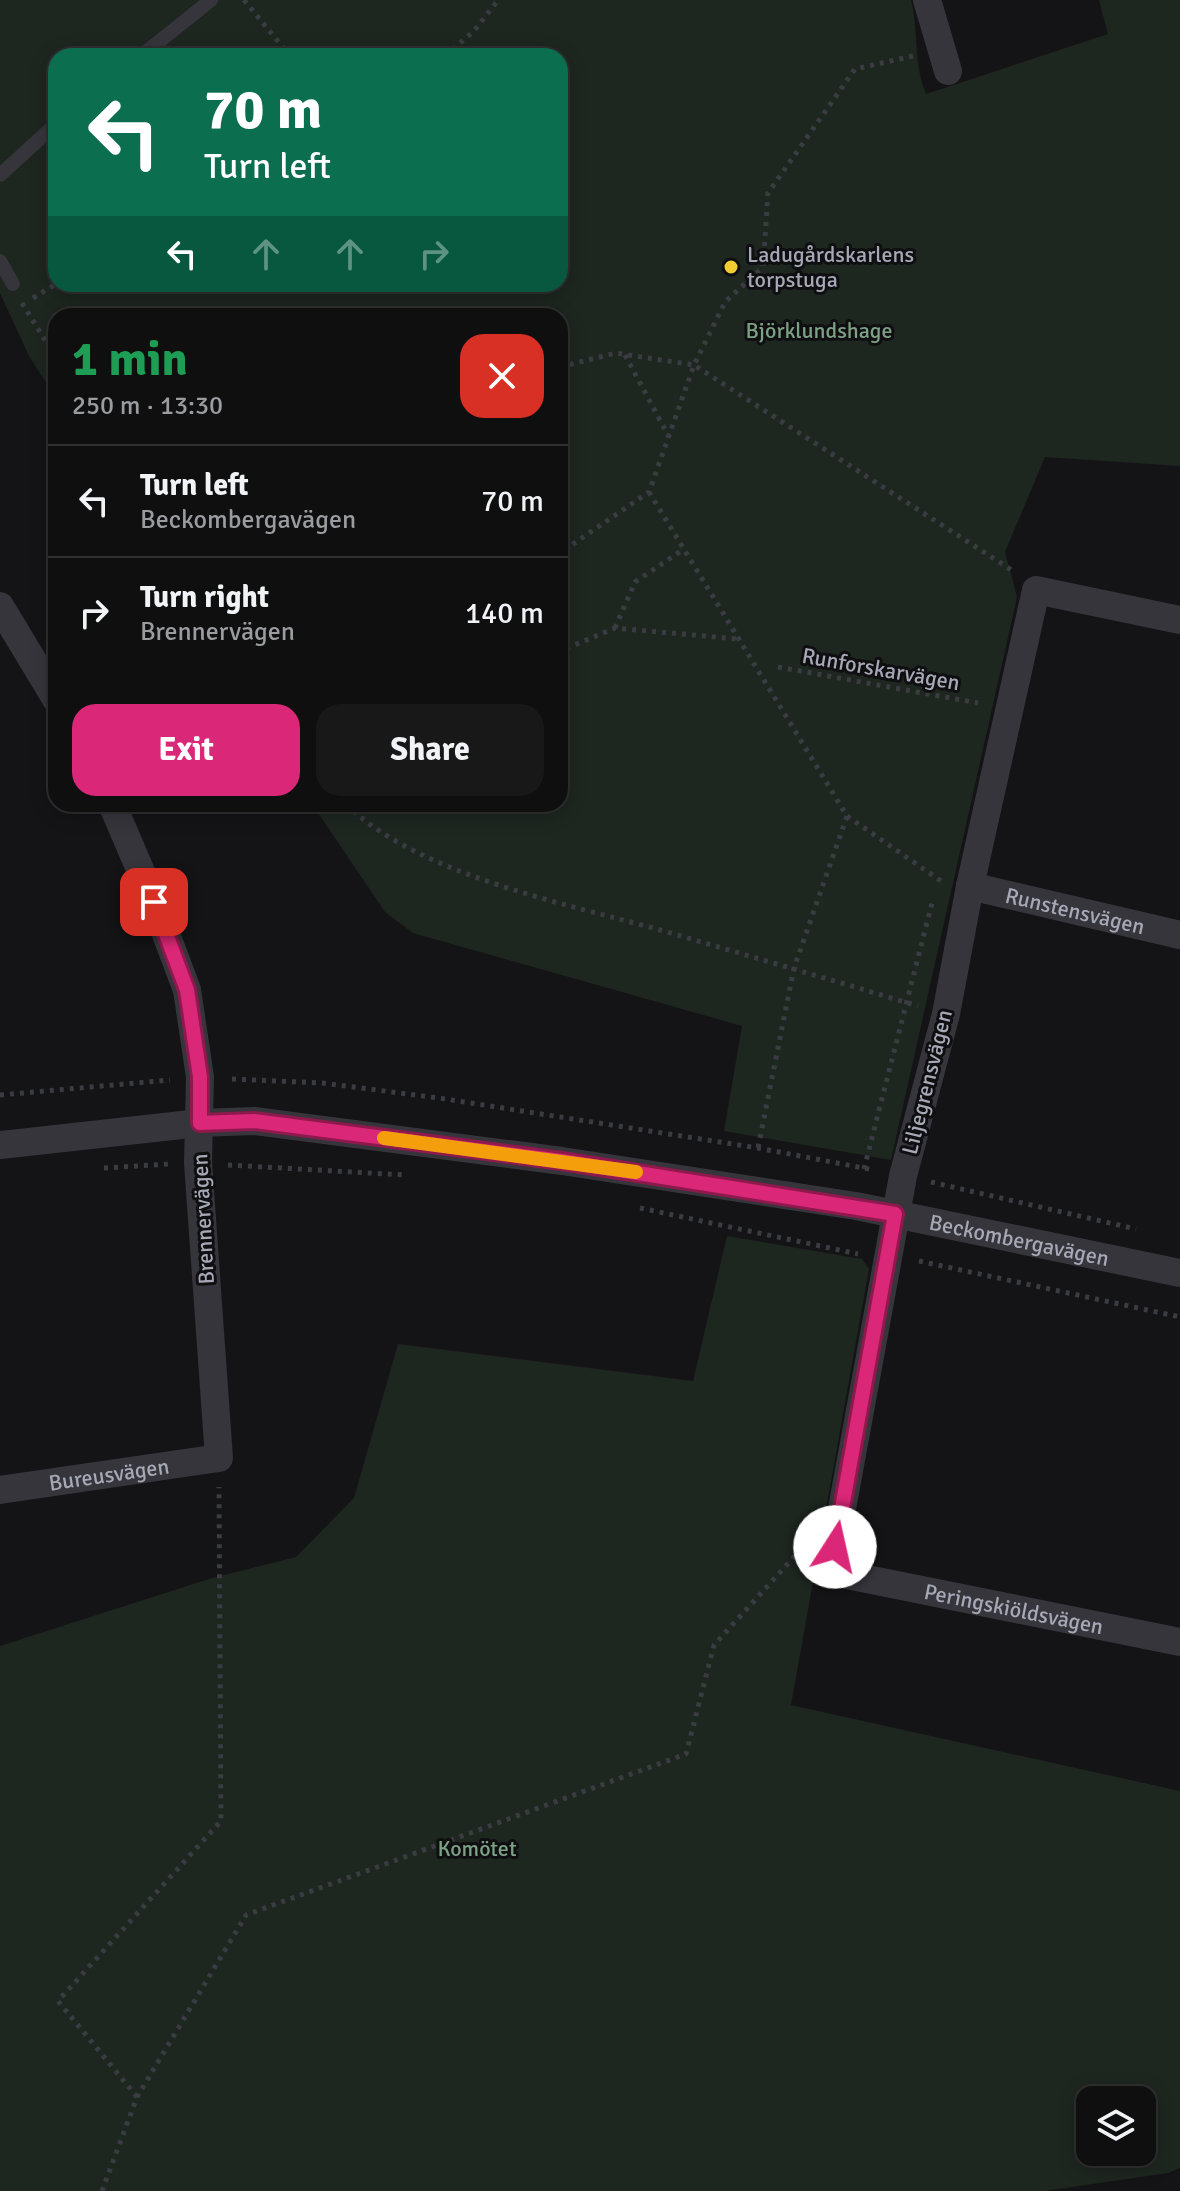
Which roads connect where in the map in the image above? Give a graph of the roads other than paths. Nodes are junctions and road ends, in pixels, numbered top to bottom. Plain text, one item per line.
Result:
1 (211, 0) edge
2 (927, 0) edge
3 (151, 48) edge
4 (945, 60) road end
5 (48, 131) edge
6 (0, 175) edge
7 (0, 261) edge
8 (13, 284) road end
9 (0, 606) edge
10 (1180, 620) edge
11 (48, 686) edge
12 (115, 812) edge
13 (970, 886) junction
14 (1180, 935) edge
15 (200, 1123) junction
16 (0, 1145) edge
17 (895, 1214) junction
18 (1180, 1273) edge
19 (219, 1458) joint
20 (0, 1490) edge
21 (847, 1575) joint
22 (1180, 1642) edge

1 - 3 lane
2 - 4 street
5 - 6 lane
7 - 8 lane
9 - 11 street
10 - 13 street, Liljegrensvägen
12 - 15 street, Brennervägen
13 - 14 street, Runstensvägen
13 - 17 street, Liljegrensvägen
15 - 16 street, Beckombergavägen
15 - 17 street, Beckombergavägen
15 - 19 street, Brennervägen
17 - 18 street, Beckombergavägen
17 - 21 street, Liljegrensvägen
19 - 20 street, Bureusvägen
21 - 22 street, Peringskiöldsvägen

